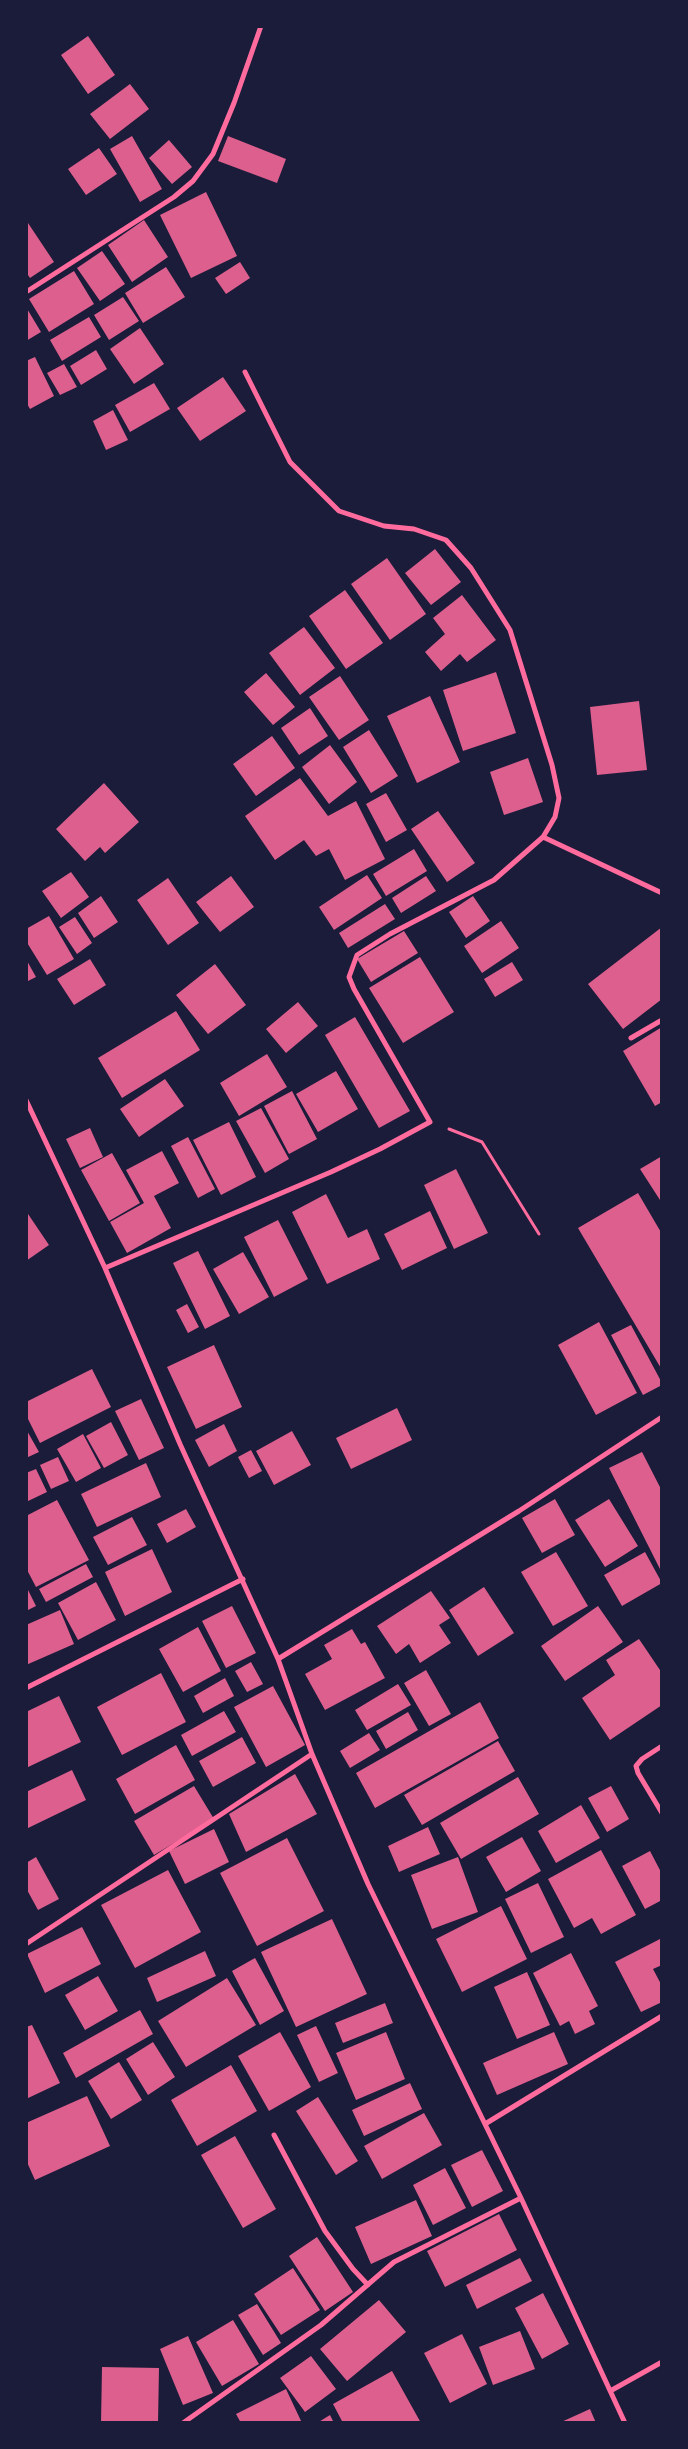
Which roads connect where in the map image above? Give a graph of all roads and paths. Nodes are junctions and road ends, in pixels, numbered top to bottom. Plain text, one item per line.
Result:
1 (261, 26) edge
2 (26, 292) edge
3 (245, 372) dead end
4 (543, 837) junction
5 (662, 893) edge
6 (662, 1020) edge
7 (631, 1038) dead end
8 (26, 1100) edge
9 (430, 1122) junction
10 (539, 1234) dead end
11 (105, 1268) junction
12 (662, 1417) edge
13 (243, 1579) junction
14 (278, 1658) junction
15 (26, 1688) edge
16 (662, 1746) edge
17 (312, 1754) junction
18 (662, 1813) edge
19 (26, 1944) edge
20 (662, 2016) edge
21 (485, 2124) junction
22 (274, 2135) dead end
23 (521, 2198) junction
24 (368, 2285) junction
25 (662, 2362) edge
26 (612, 2390) junction
27 (182, 2423) edge
28 (625, 2423) edge

1 - 2 street
3 - 4 street
4 - 5 street
4 - 9 street
6 - 7 street
8 - 11 street
9 - 10 path
9 - 11 street
11 - 13 street
12 - 14 street
13 - 14 street
13 - 15 street
14 - 17 street
16 - 18 street
17 - 19 street
17 - 21 street
20 - 21 street
21 - 23 street
22 - 24 street
23 - 24 street
23 - 26 street
24 - 27 street
25 - 26 street
26 - 28 street

